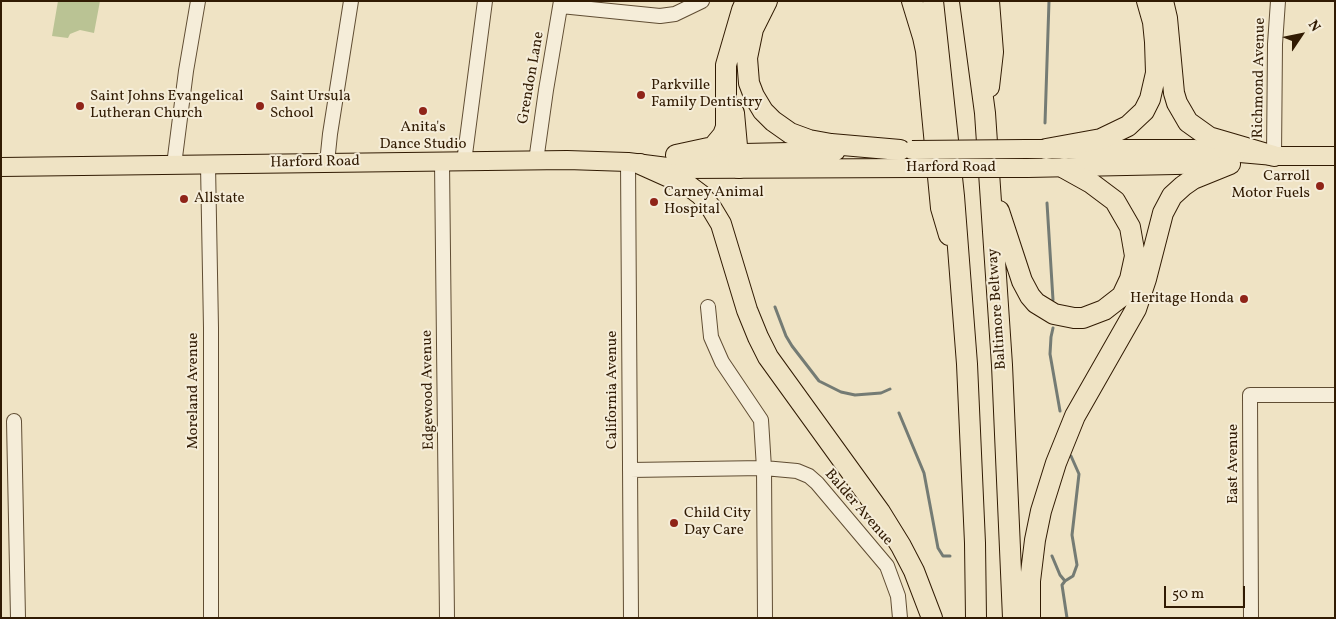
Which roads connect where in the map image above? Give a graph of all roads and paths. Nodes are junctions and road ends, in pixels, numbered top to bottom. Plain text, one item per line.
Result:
1 (198, 1) edge
2 (351, 1) edge
3 (485, 1) edge
4 (702, 1) edge
5 (746, 1) edge
6 (767, 1) edge
7 (912, 1) edge
8 (933, 1) edge
9 (970, 1) edge
10 (989, 1) edge
11 (1147, 1) edge
12 (1163, 1) edge
13 (1278, 1) edge
14 (561, 4) edge
15 (729, 54) junction
16 (985, 114) junction
17 (1036, 149) junction
18 (906, 150) junction
19 (676, 155) junction
20 (1274, 156) junction
21 (1335, 156) edge
22 (738, 160) junction
23 (536, 161) junction
24 (442, 162) junction
25 (464, 162) junction
26 (328, 163) junction
27 (634, 163) junction
28 (208, 164) junction
29 (1230, 164) junction
30 (174, 165) junction
31 (1, 167) edge
32 (1064, 168) junction
33 (989, 181) junction
34 (960, 267) junction
35 (708, 307) dead end
36 (1335, 395) edge
37 (14, 421) dead end
38 (764, 468) junction
39 (630, 470) junction
40 (18, 618) edge
41 (211, 618) edge
42 (447, 618) edge
43 (631, 618) edge
44 (765, 618) edge
45 (900, 618) edge
46 (932, 618) edge
47 (976, 618) edge
48 (1013, 618) edge
49 (1030, 618) edge
50 (1251, 618) edge

1 - 30 street
2 - 26 street
3 - 25 street
4 - 14 street
5 - 15 highway
6 - 18 highway
7 - 34 highway
8 - 34 highway
9 - 16 highway, Baltimore Beltway
10 - 16 highway
11 - 17 highway
12 - 20 highway
13 - 20 street, Richmond Avenue
14 - 23 street, Grendon Lane
15 - 19 highway
15 - 22 highway
16 - 33 highway, Baltimore Beltway
17 - 18 main road, Harford Road, bridge
17 - 20 main road, Harford Road
18 - 22 main road, Harford Road
19 - 22 main road, Harford Road
19 - 27 main road, Harford Road
20 - 21 main road, Harford Road
20 - 29 main road, Harford Road
22 - 27 main road, Harford Road
22 - 32 main road, Harford Road, bridge
23 - 25 main road, Harford Road
23 - 27 main road, Harford Road
24 - 25 main road, Harford Road
24 - 26 main road, Harford Road
24 - 42 street, Edgewood Avenue
26 - 28 main road, Harford Road
27 - 39 street, California Avenue
27 - 46 highway
28 - 30 main road, Harford Road
28 - 41 street, Moreland Avenue
29 - 32 main road, Harford Road
29 - 49 highway
30 - 31 main road, Harford Road
32 - 33 highway
33 - 48 highway, Baltimore Beltway
34 - 47 highway
35 - 38 street
36 - 50 street, East Avenue
37 - 40 street
38 - 39 street, Balder Avenue
38 - 44 street
38 - 45 street, Balder Avenue
39 - 43 street, California Avenue

